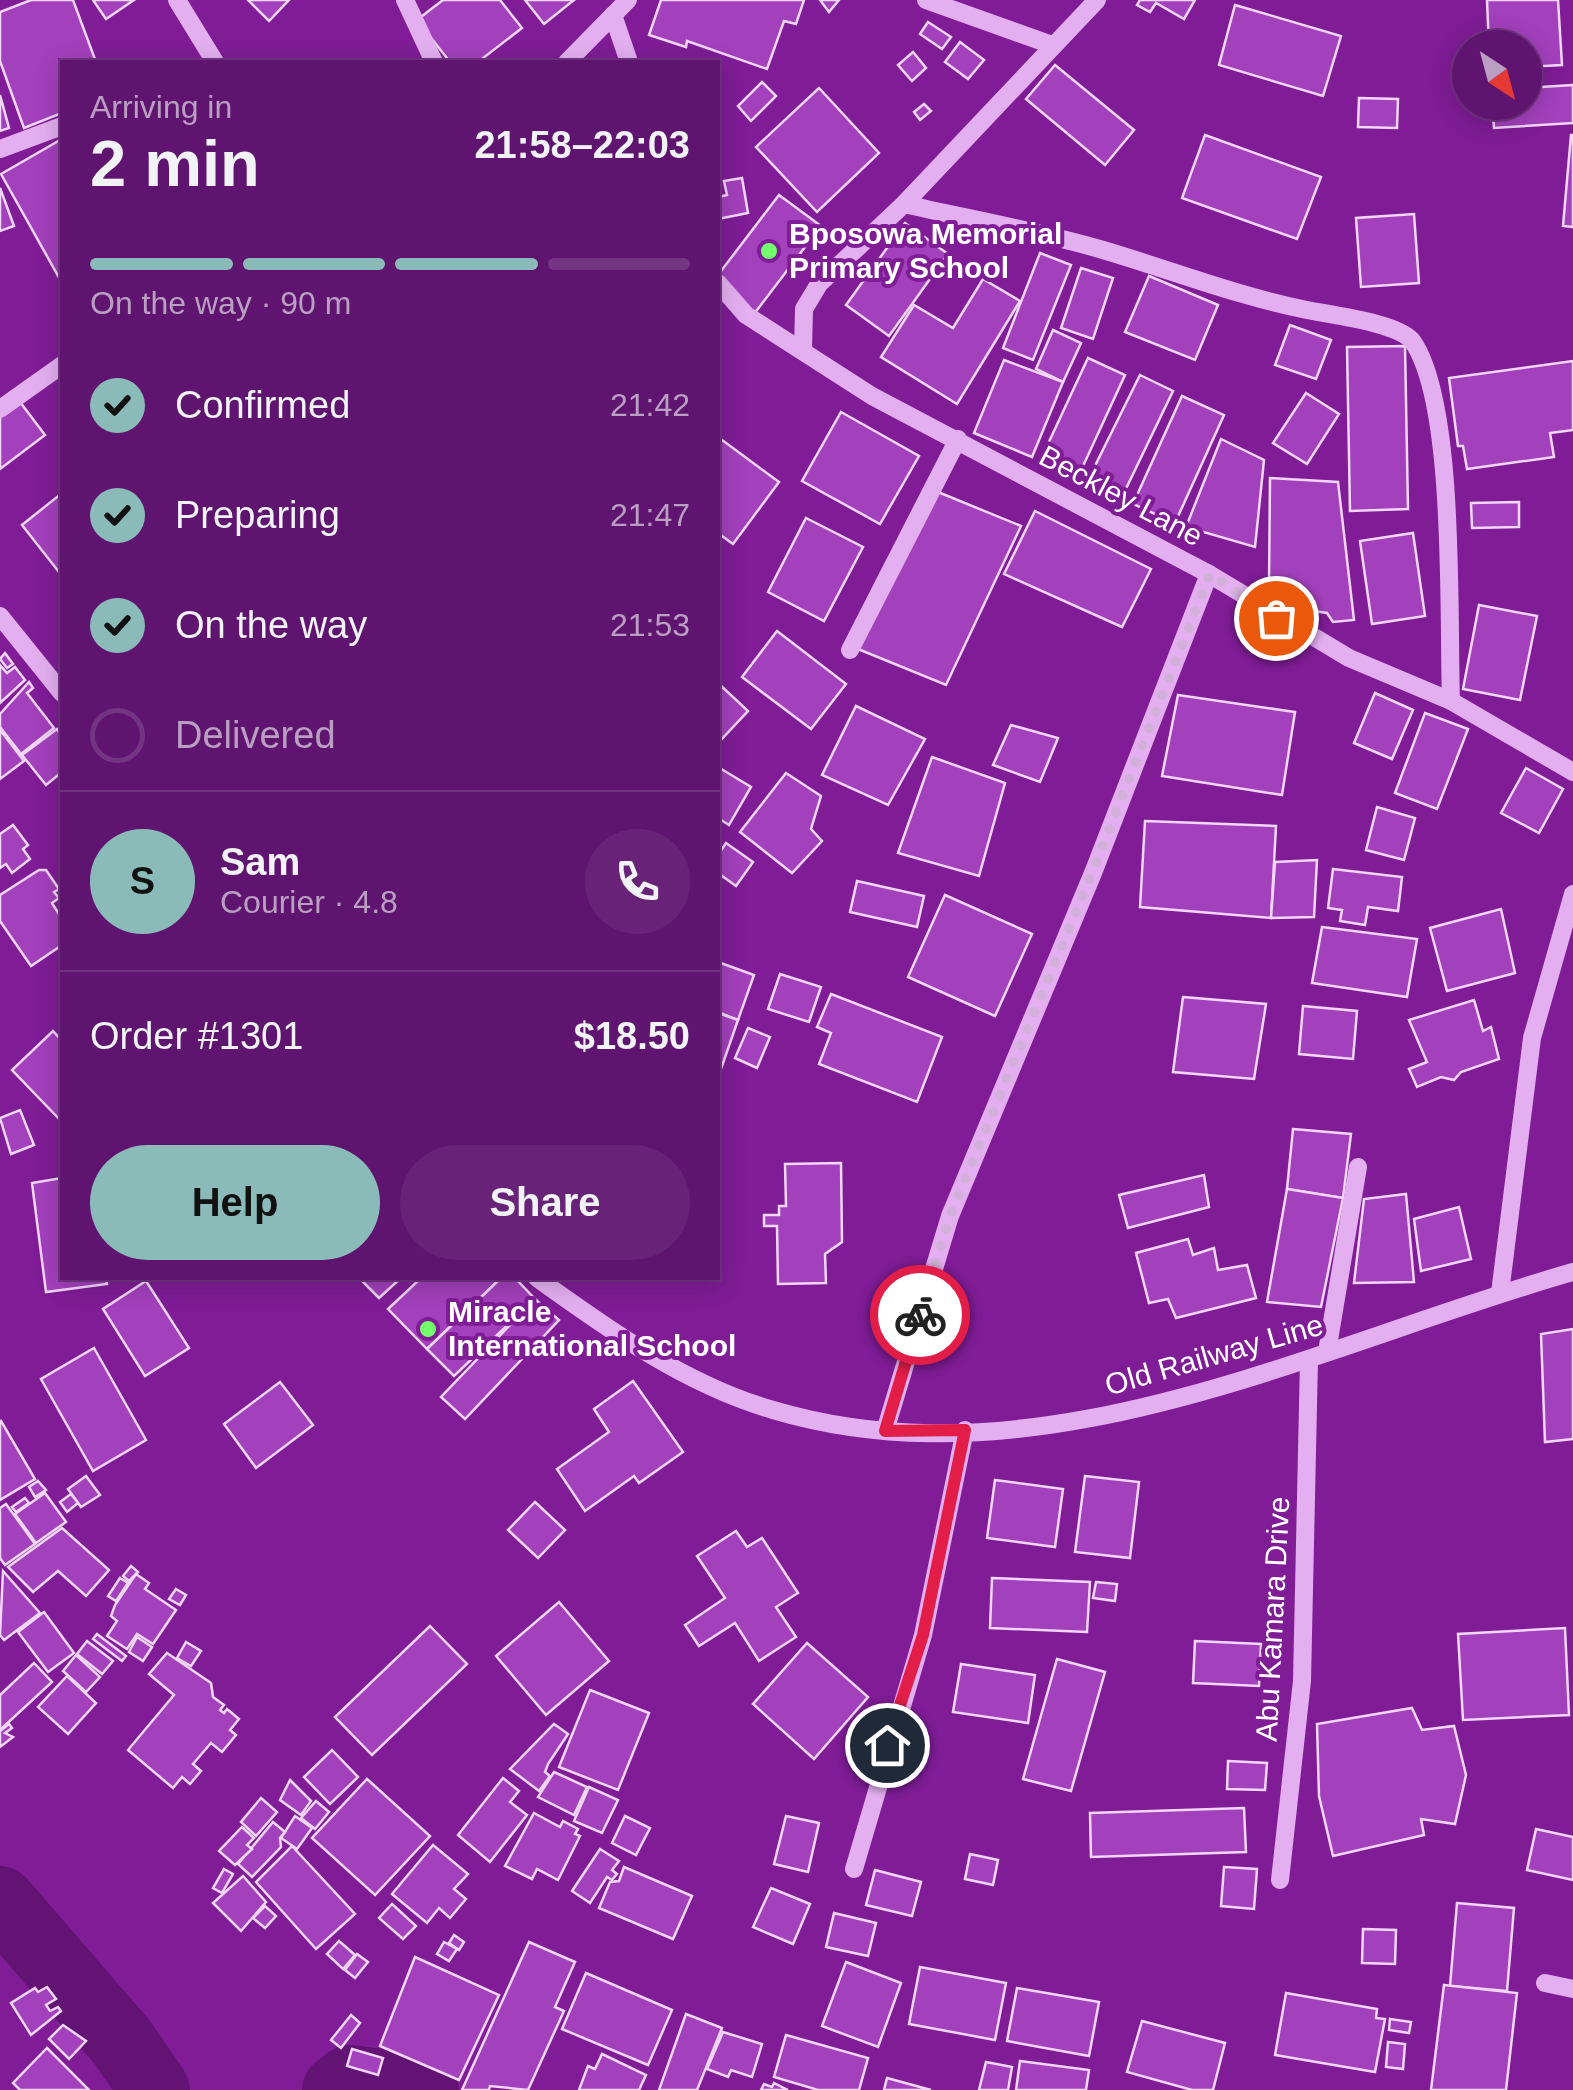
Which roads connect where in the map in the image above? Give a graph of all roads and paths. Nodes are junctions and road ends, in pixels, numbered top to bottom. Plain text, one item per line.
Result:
1 (178, 0) edge
2 (405, 0) edge
3 (628, 0) edge
4 (926, 0) edge
5 (1097, 0) edge
6 (612, 15) junction
7 (1052, 45) junction
8 (208, 60) edge
9 (433, 60) edge
10 (569, 60) edge
11 (628, 60) edge
12 (60, 127) edge
13 (0, 149) edge
14 (904, 204) junction
15 (720, 285) edge
16 (803, 350) junction
17 (60, 367) edge
18 (0, 409) edge
19 (958, 440) junction
20 (1210, 574) junction
21 (0, 616) edge
22 (850, 650) dead end
23 (60, 690) edge
24 (1451, 701) junction
25 (1573, 772) edge
26 (1573, 894) edge
27 (1358, 1167) dead end
28 (1573, 1272) edge
29 (540, 1280) edge
30 (1500, 1292) junction
31 (1318, 1356) junction
32 (965, 1430) junction
33 (885, 1431) junction
34 (854, 1870) dead end
35 (1280, 1880) dead end
36 (1546, 1983) dead end
37 (1573, 1989) edge

1 - 8 street
2 - 9 street
3 - 6 street
4 - 7 street
5 - 7 street
6 - 10 street
6 - 11 street
7 - 14 street
12 - 13 street
14 - 16 street
14 - 24 street
15 - 16 street, Beckley Lane
16 - 19 street, Beckley Lane
17 - 18 street
19 - 20 street, Beckley Lane
19 - 22 street
20 - 24 street, Beckley Lane
20 - 33 street
21 - 23 street
24 - 25 street, Beckley Lane
26 - 30 street
27 - 31 street, Abu Kamara Drive
28 - 30 street, Old Railway Line
29 - 33 street, Old Railway Line
30 - 31 street, Old Railway Line
31 - 32 street, Old Railway Line
31 - 35 street, Abu Kamara Drive
32 - 33 street, Old Railway Line
32 - 34 street
36 - 37 street

